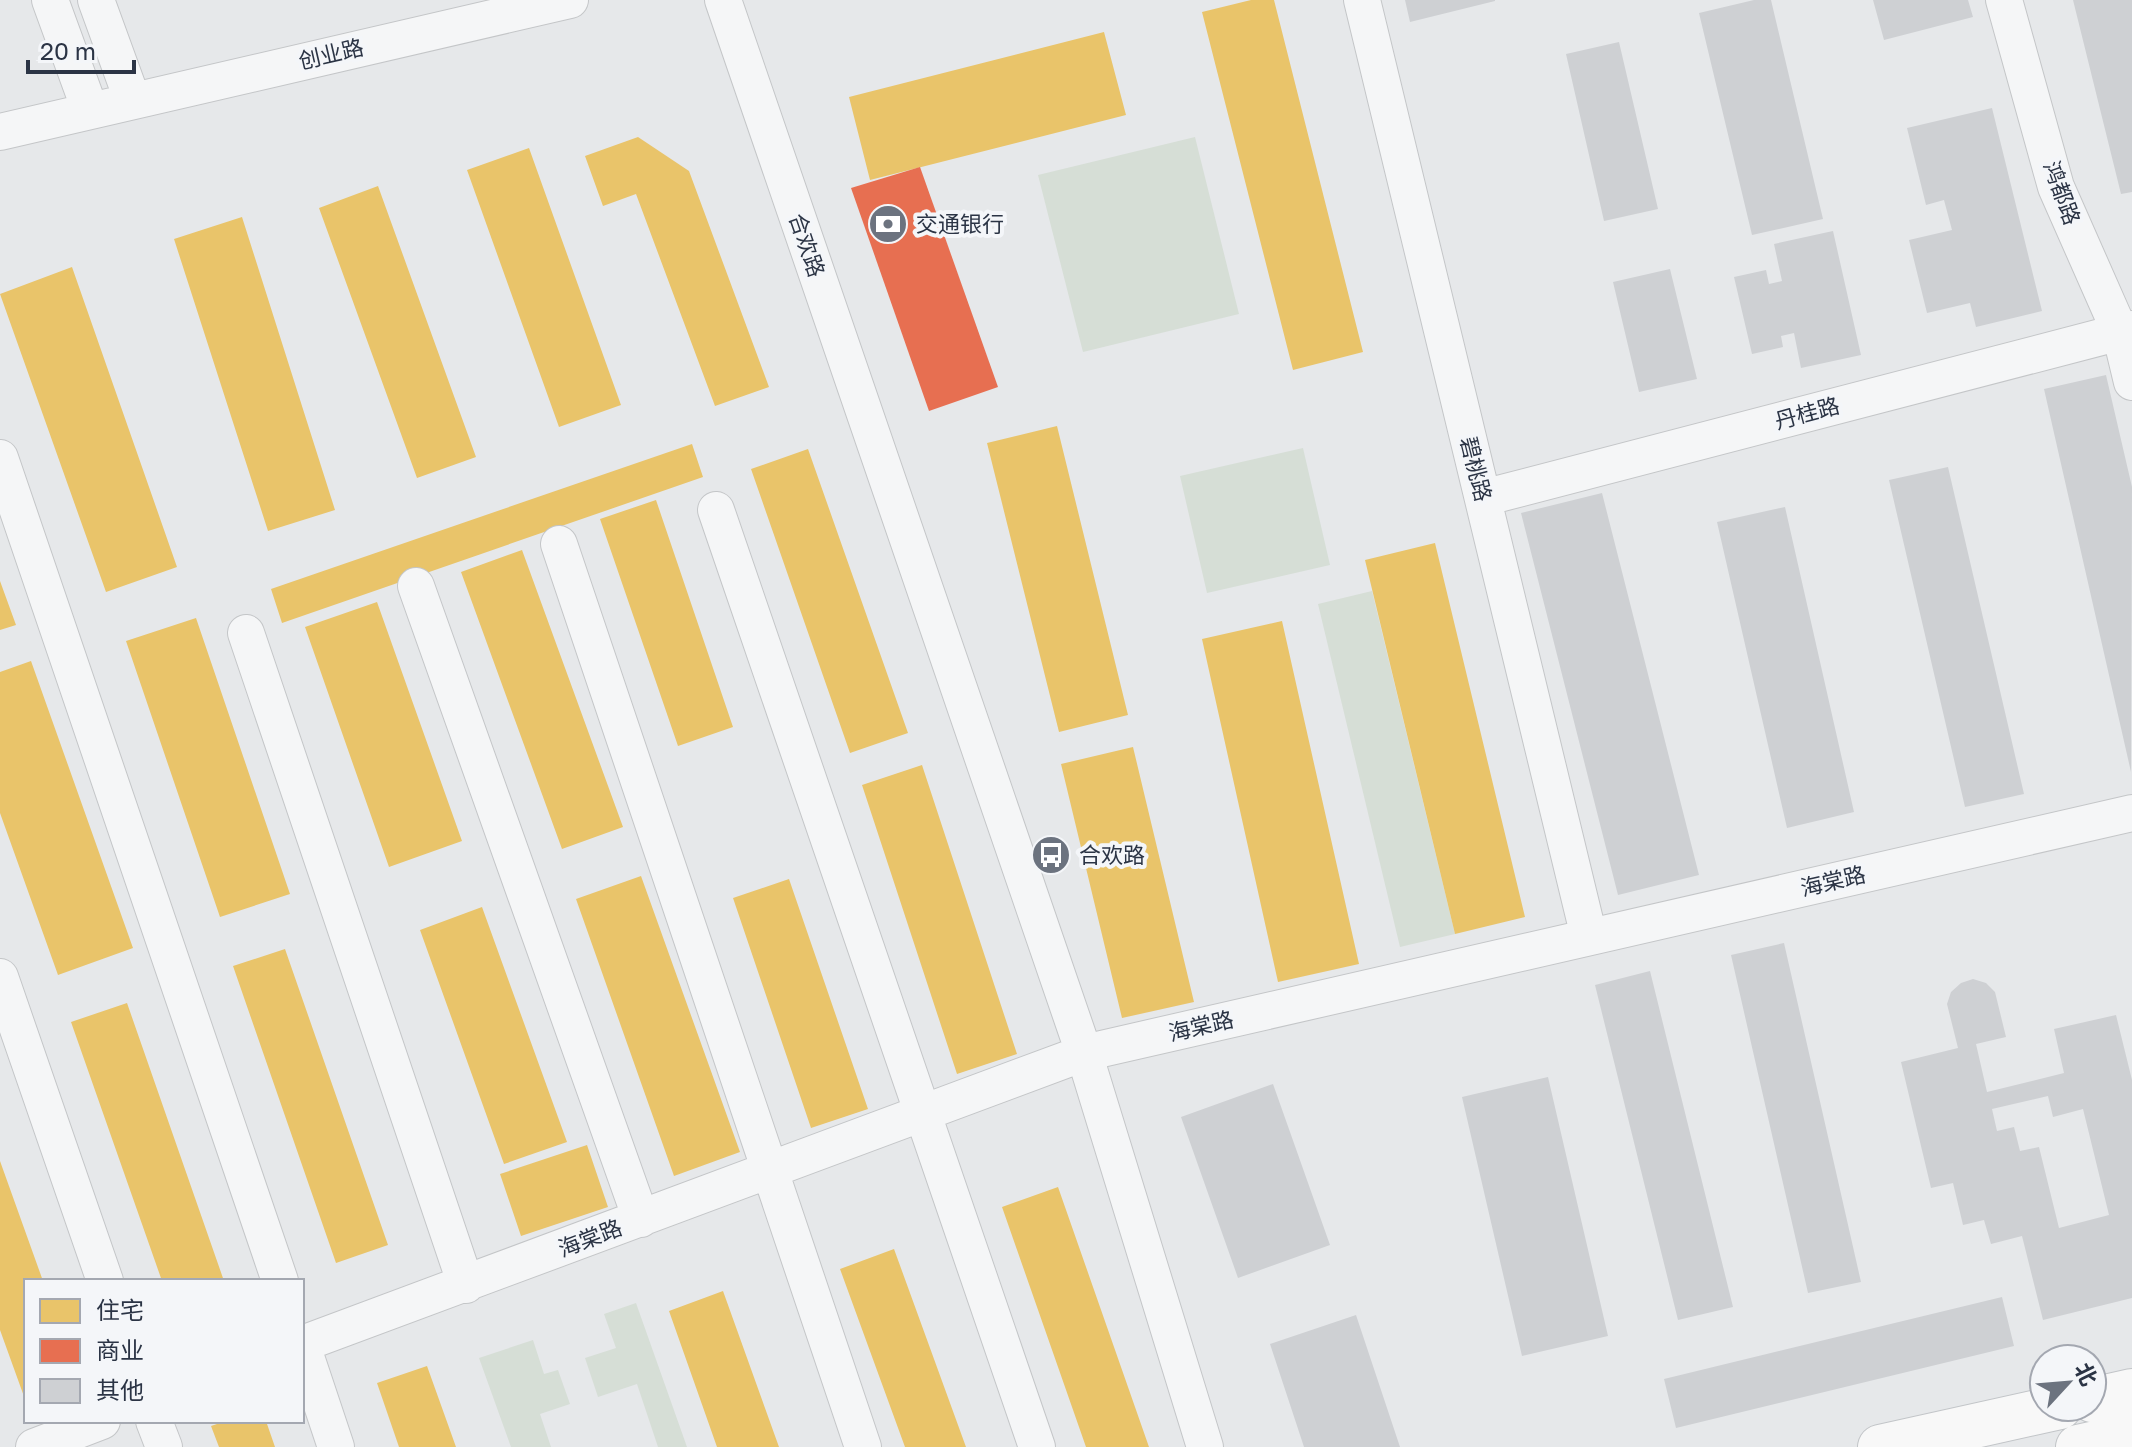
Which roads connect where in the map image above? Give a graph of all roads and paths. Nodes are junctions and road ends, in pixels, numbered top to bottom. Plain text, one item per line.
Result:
1 (50, 0) edge
2 (96, 0) edge
3 (489, 0) edge
4 (570, 0) edge
5 (723, 0) edge
6 (1362, 0) edge
7 (2004, 0) edge
8 (128, 91) junction
9 (87, 101) junction
10 (0, 113) edge
11 (0, 132) edge
12 (2126, 331) edge
13 (2132, 382) edge
14 (0, 458) edge
15 (1483, 498) junction
16 (716, 510) dead end
17 (559, 544) dead end
18 (416, 586) dead end
19 (246, 633) dead end
20 (2132, 813) edge
21 (1589, 937) junction
22 (0, 977) edge
23 (1084, 1053) junction
24 (924, 1113) junction
25 (771, 1171) junction
26 (641, 1219) junction
27 (104, 1279) edge
28 (279, 1279) edge
29 (466, 1285) junction
30 (304, 1344) edge
31 (304, 1351) edge
32 (2132, 1391) edge
33 (2108, 1396) edge
34 (2028, 1414) edge
35 (97, 1423) edge
36 (155, 1423) edge
37 (2132, 1435) edge
38 (34, 1447) edge
39 (164, 1447) edge
40 (336, 1447) edge
41 (863, 1447) edge
42 (1037, 1447) edge
43 (1205, 1447) edge
44 (1880, 1447) edge
45 (2078, 1447) edge

1 - 9 street
2 - 8 street
3 - 8 street, 创业路
4 - 8 street, 创业路
5 - 23 street, 合欢路
6 - 15 street, 碧桃路
7 - 12 street, 鸿都路
8 - 9 street, 创业路
9 - 10 street, 创业路
9 - 11 street, 创业路
12 - 13 street, 鸿都路
12 - 15 street, 丹桂路
14 - 28 street
15 - 21 street, 碧桃路
16 - 24 street
17 - 25 street
18 - 26 street
19 - 29 street
20 - 21 street, 海棠路
21 - 23 street, 海棠路
22 - 27 street
23 - 24 street, 海棠路
23 - 43 street, 合欢路
24 - 25 street, 海棠路
24 - 42 street
25 - 26 street, 海棠路
25 - 41 street
26 - 29 street, 海棠路
29 - 30 street, 海棠路
31 - 40 street
32 - 33 main road
34 - 44 main road
35 - 38 street
36 - 39 street
37 - 45 main road

